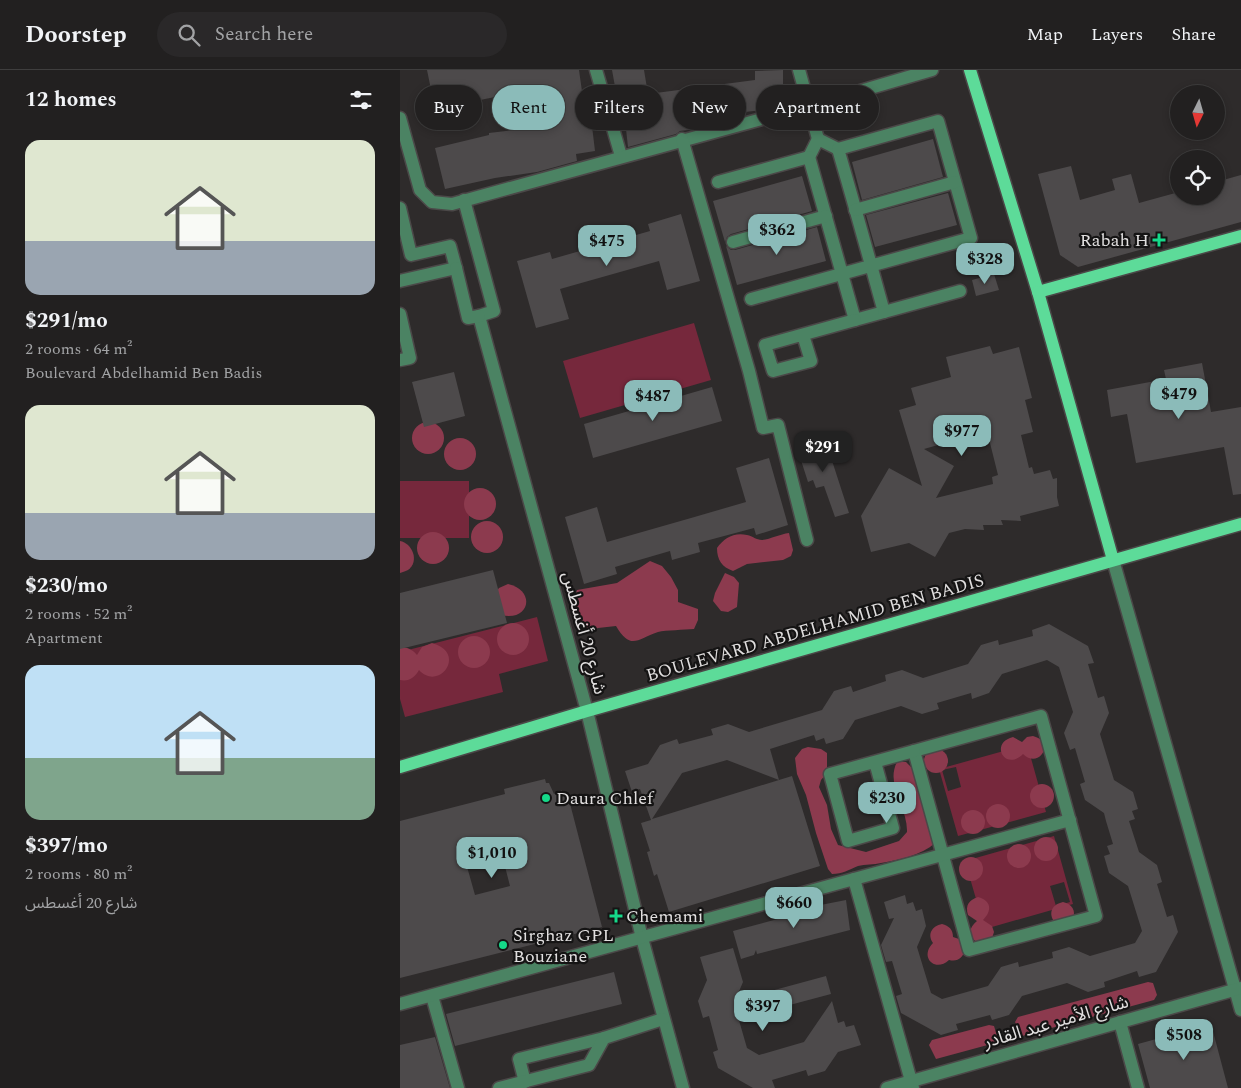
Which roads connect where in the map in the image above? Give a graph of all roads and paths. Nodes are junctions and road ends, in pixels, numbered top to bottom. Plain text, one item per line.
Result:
1 (596, 70) edge
2 (800, 70) edge
3 (932, 70) edge
4 (970, 70) edge
5 (804, 85) edge
6 (879, 86) edge
7 (400, 118) edge
8 (756, 120) edge
9 (816, 130) edge
10 (682, 139) junction
11 (818, 139) junction
12 (838, 149) junction
13 (621, 156) junction
14 (810, 157) junction
15 (718, 182) dead end
16 (956, 182) junction
17 (464, 200) junction
18 (400, 208) edge
19 (856, 210) junction
20 (826, 216) junction
21 (1241, 236) edge
22 (734, 242) dead end
23 (871, 266) junction
24 (456, 268) junction
25 (842, 274) junction
26 (400, 282) edge
27 (960, 291) dead end
28 (1038, 292) junction
29 (751, 299) dead end
30 (884, 312) junction
31 (400, 314) edge
32 (479, 316) junction
33 (855, 320) junction
34 (803, 335) dead end
35 (400, 360) edge
36 (1241, 524) edge
37 (807, 540) dead end
38 (1113, 560) junction
39 (587, 711) junction
40 (914, 751) junction
41 (875, 762) junction
42 (400, 767) edge
43 (1070, 820) junction
44 (943, 855) junction
45 (854, 879) junction
46 (642, 938) junction
47 (1238, 989) edge
48 (432, 996) junction
49 (400, 1004) edge
50 (1241, 1010) edge
51 (663, 1019) junction
52 (1120, 1022) junction
53 (604, 1038) junction
54 (525, 1082) junction
55 (912, 1085) edge
56 (458, 1088) edge
57 (499, 1088) edge
58 (683, 1088) edge
59 (887, 1088) edge
60 (1138, 1088) edge

1 - 13 street
2 - 5 street
3 - 6 street
4 - 28 main road
7 - 17 street
8 - 10 street
9 - 11 street
10 - 13 street
10 - 37 street
11 - 12 street
11 - 14 street
12 - 16 street
12 - 19 street
13 - 17 street
14 - 15 street
14 - 20 street
16 - 19 street
16 - 23 street
17 - 32 street
18 - 24 street
19 - 23 street
20 - 22 street
20 - 25 street
21 - 28 main road
23 - 25 street
23 - 30 street
24 - 26 street
24 - 32 street
25 - 29 street
25 - 33 street
27 - 30 street
28 - 38 main road
30 - 33 street
31 - 35 street
32 - 39 street, شارع 20 أغسطس
33 - 34 street
36 - 38 main road, BOULEVARD ABDELHAMID BEN BADIS
38 - 39 main road, BOULEVARD ABDELHAMID BEN BADIS
38 - 47 street
39 - 42 main road, BOULEVARD ABDELHAMID BEN BADIS
39 - 46 street, شارع 20 أغسطس
40 - 41 street
40 - 43 street
40 - 44 street
41 - 41 street
43 - 44 street
43 - 44 street
44 - 45 street
45 - 46 street
45 - 55 street
46 - 48 street
46 - 51 street, شارع 20 أغسطس
47 - 50 street
47 - 52 street, شارع الأمير عبد القادر
48 - 49 street
48 - 56 street
51 - 53 street
51 - 58 street, شارع 20 أغسطس
52 - 55 street, شارع الأمير عبد القادر
52 - 60 street
53 - 54 street
53 - 54 street
54 - 57 street
55 - 59 street, شارع الأمير عبد القادر

